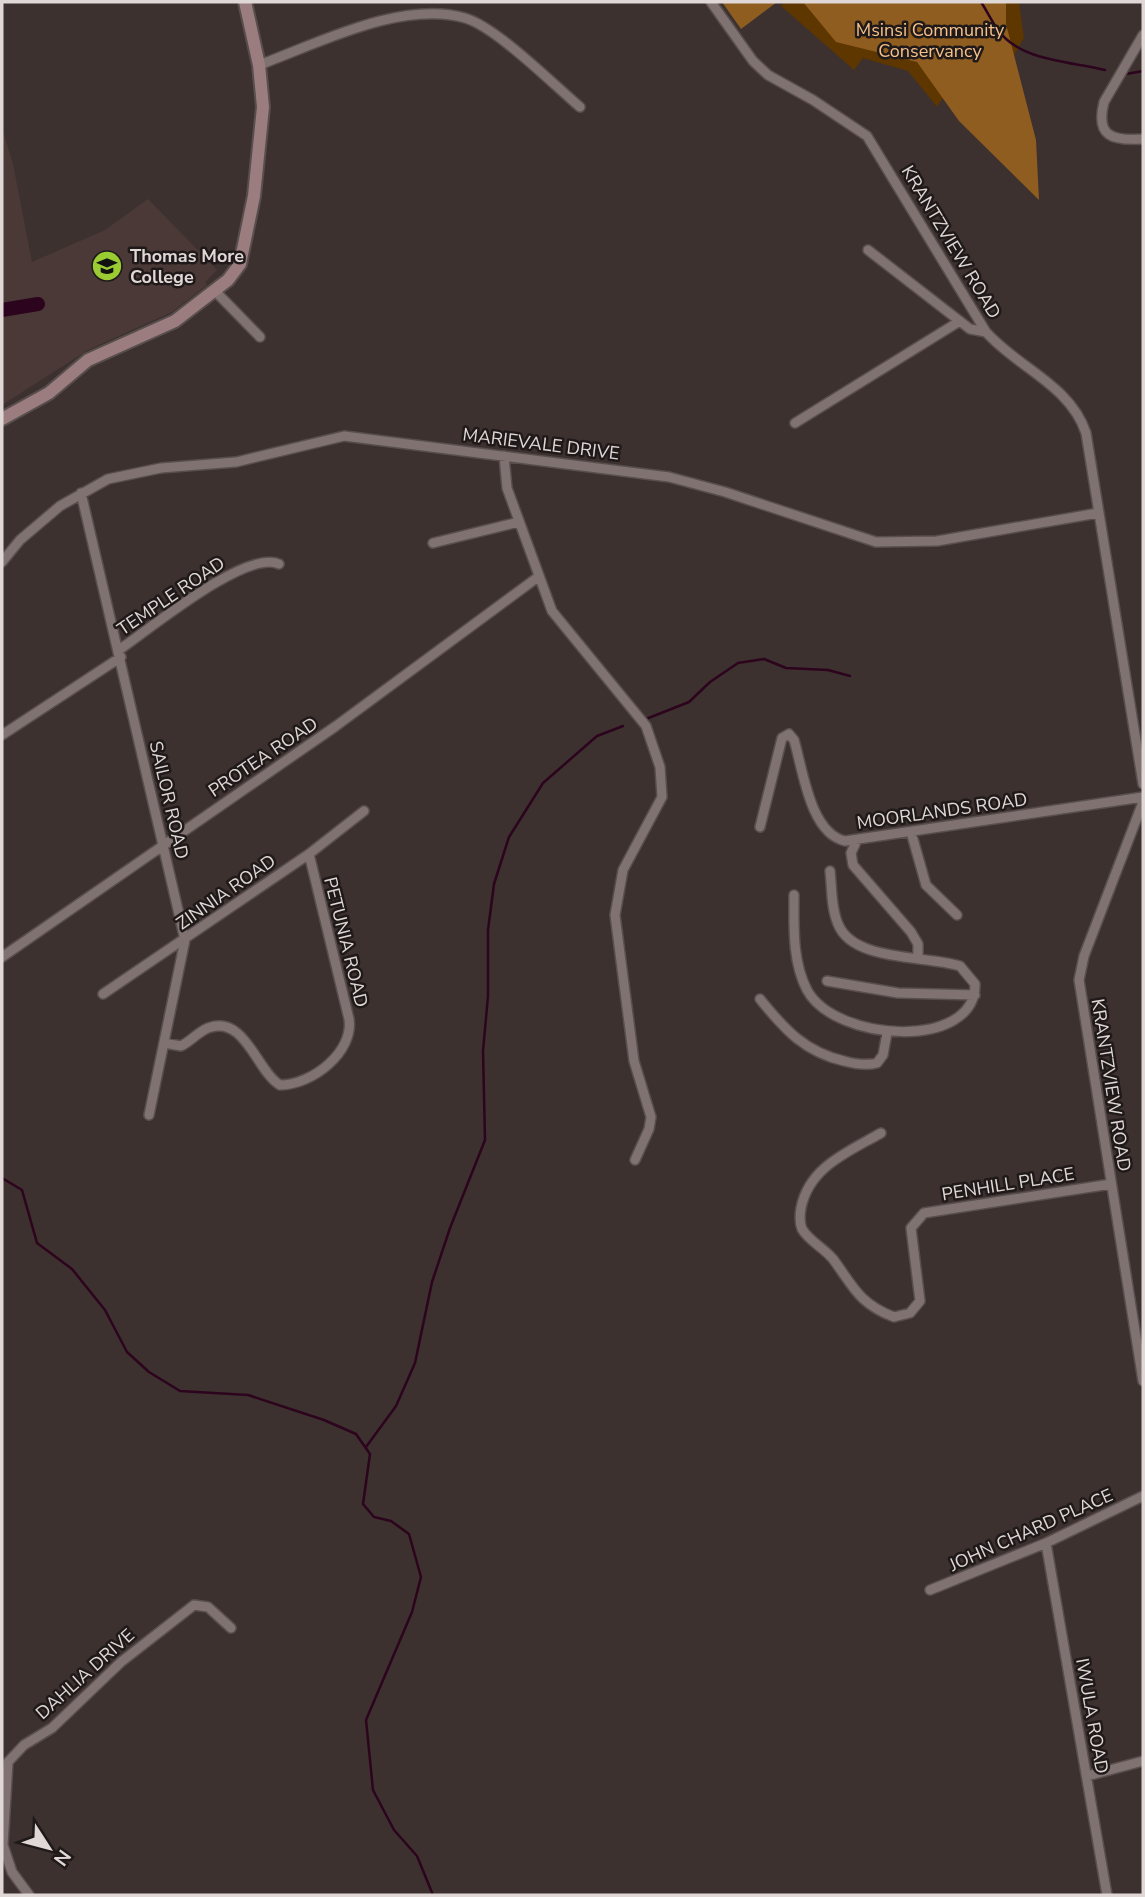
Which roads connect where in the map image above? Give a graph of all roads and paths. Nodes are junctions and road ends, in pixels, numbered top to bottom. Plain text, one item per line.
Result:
1 (245, 2) edge
2 (711, 2) edge
3 (1143, 35) edge
4 (259, 65) junction
5 (580, 107) dead end
6 (1143, 138) edge
7 (868, 250) dead end
8 (215, 291) junction
9 (960, 321) junction
10 (986, 332) junction
11 (260, 337) dead end
12 (2, 419) edge
13 (795, 423) dead end
14 (488, 454) junction
15 (504, 456) junction
16 (505, 476) junction
17 (81, 492) junction
18 (65, 503) junction
19 (86, 511) junction
20 (1098, 513) junction
21 (519, 522) junction
22 (433, 543) dead end
23 (2, 562) edge
24 (279, 564) dead end
25 (538, 578) junction
26 (120, 653) junction
27 (2, 735) edge
28 (1142, 766) edge
29 (1143, 784) edge
30 (1143, 800) edge
31 (363, 811) dead end
32 (760, 827) dead end
33 (911, 832) junction
34 (857, 840) junction
35 (163, 845) junction
36 (309, 854) junction
37 (830, 871) dead end
38 (794, 895) dead end
39 (957, 915) dead end
40 (185, 940) junction
41 (918, 956) junction
42 (2, 957) edge
43 (827, 981) dead end
44 (103, 994) dead end
45 (975, 995) junction
46 (760, 999) dead end
47 (887, 1033) junction
48 (164, 1043) junction
49 (149, 1115) dead end
50 (881, 1133) dead end
51 (635, 1160) dead end
52 (1111, 1184) junction
53 (1143, 1381) edge
54 (1143, 1496) edge
55 (1046, 1544) junction
56 (930, 1590) dead end
57 (231, 1628) dead end
58 (1143, 1761) edge
59 (1087, 1776) junction
60 (29, 1895) edge
61 (1107, 1895) edge

1 - 4 main road
2 - 10 street, KRANTZVIEW ROAD
3 - 6 street
4 - 5 street
4 - 8 main road
7 - 9 street
8 - 11 street
8 - 12 main road
9 - 10 street
9 - 13 street
10 - 20 street, KRANTZVIEW ROAD
14 - 15 street, MARIEVALE DRIVE
14 - 16 street
14 - 17 street, MARIEVALE DRIVE
15 - 16 street
15 - 20 street, MARIEVALE DRIVE
16 - 21 street
17 - 18 street, MARIEVALE DRIVE
17 - 19 street, SAILOR ROAD
18 - 19 street
18 - 23 street, MARIEVALE DRIVE
19 - 26 street, SAILOR ROAD
20 - 28 street, KRANTZVIEW ROAD
21 - 22 street
21 - 25 street
24 - 26 street, TEMPLE ROAD
25 - 35 street, PROTEA ROAD
25 - 51 street
26 - 27 street, TEMPLE ROAD
26 - 35 street, SAILOR ROAD
28 - 29 street, KRANTZVIEW ROAD
30 - 33 street, MOORLANDS ROAD
30 - 52 street, KRANTZVIEW ROAD
31 - 36 street, ZINNIA ROAD
32 - 34 street, MOORLANDS ROAD
33 - 34 street, MOORLANDS ROAD
33 - 39 street
34 - 41 street
35 - 40 street, SAILOR ROAD
35 - 42 street, PROTEA ROAD
36 - 40 street, ZINNIA ROAD
36 - 48 street, PETUNIA ROAD
37 - 41 street
38 - 47 street
40 - 44 street, ZINNIA ROAD
40 - 48 street, SAILOR ROAD
41 - 45 street
43 - 45 street
45 - 47 street
46 - 47 street
48 - 49 street, SAILOR ROAD
50 - 52 street, PENHILL PLACE
52 - 53 street, KRANTZVIEW ROAD
54 - 55 street, JOHN CHARD PLACE
55 - 56 street, JOHN CHARD PLACE
55 - 59 street, IWULA ROAD
57 - 60 street, DAHLIA DRIVE
58 - 59 street
59 - 61 street, IWULA ROAD

